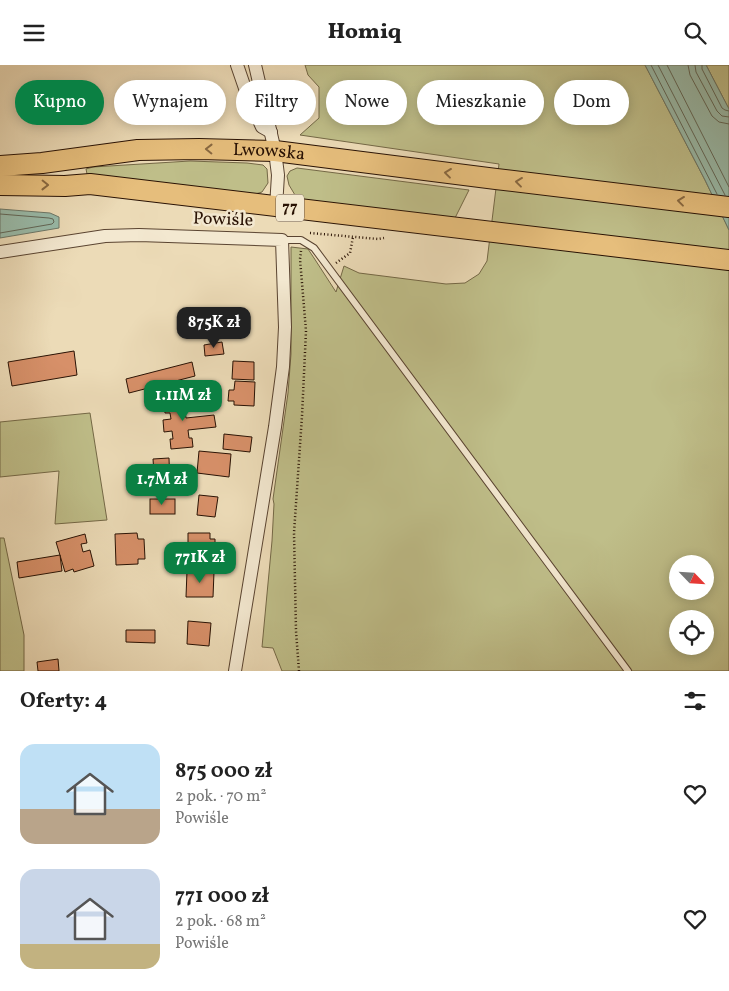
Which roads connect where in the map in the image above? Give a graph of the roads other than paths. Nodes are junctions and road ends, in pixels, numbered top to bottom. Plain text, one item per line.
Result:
1 (237, 65) edge
2 (257, 69) edge
3 (273, 141) junction
4 (42, 163) junction
5 (0, 166) edge
6 (90, 183) junction
7 (0, 185) edge
8 (276, 207) junction
9 (729, 207) edge
10 (282, 240) junction
11 (0, 252) edge
12 (729, 260) edge
13 (235, 671) edge
14 (628, 671) edge

1 - 3 street
2 - 3 street
3 -> 4 main road, Lwowska / 77
3 - 8 street
9 -> 3 main road, Lwowska / 77
4 - 5 main road, Lwowska / 77
4 - 6 main road, Lwowska / 77
7 -> 6 main road, Lwowska / 77
6 - 8 main road, Lwowska / 77
8 - 12 main road, Lwowska / 77
10 - 11 street, Powiśle
10 - 13 street
10 - 14 lane

